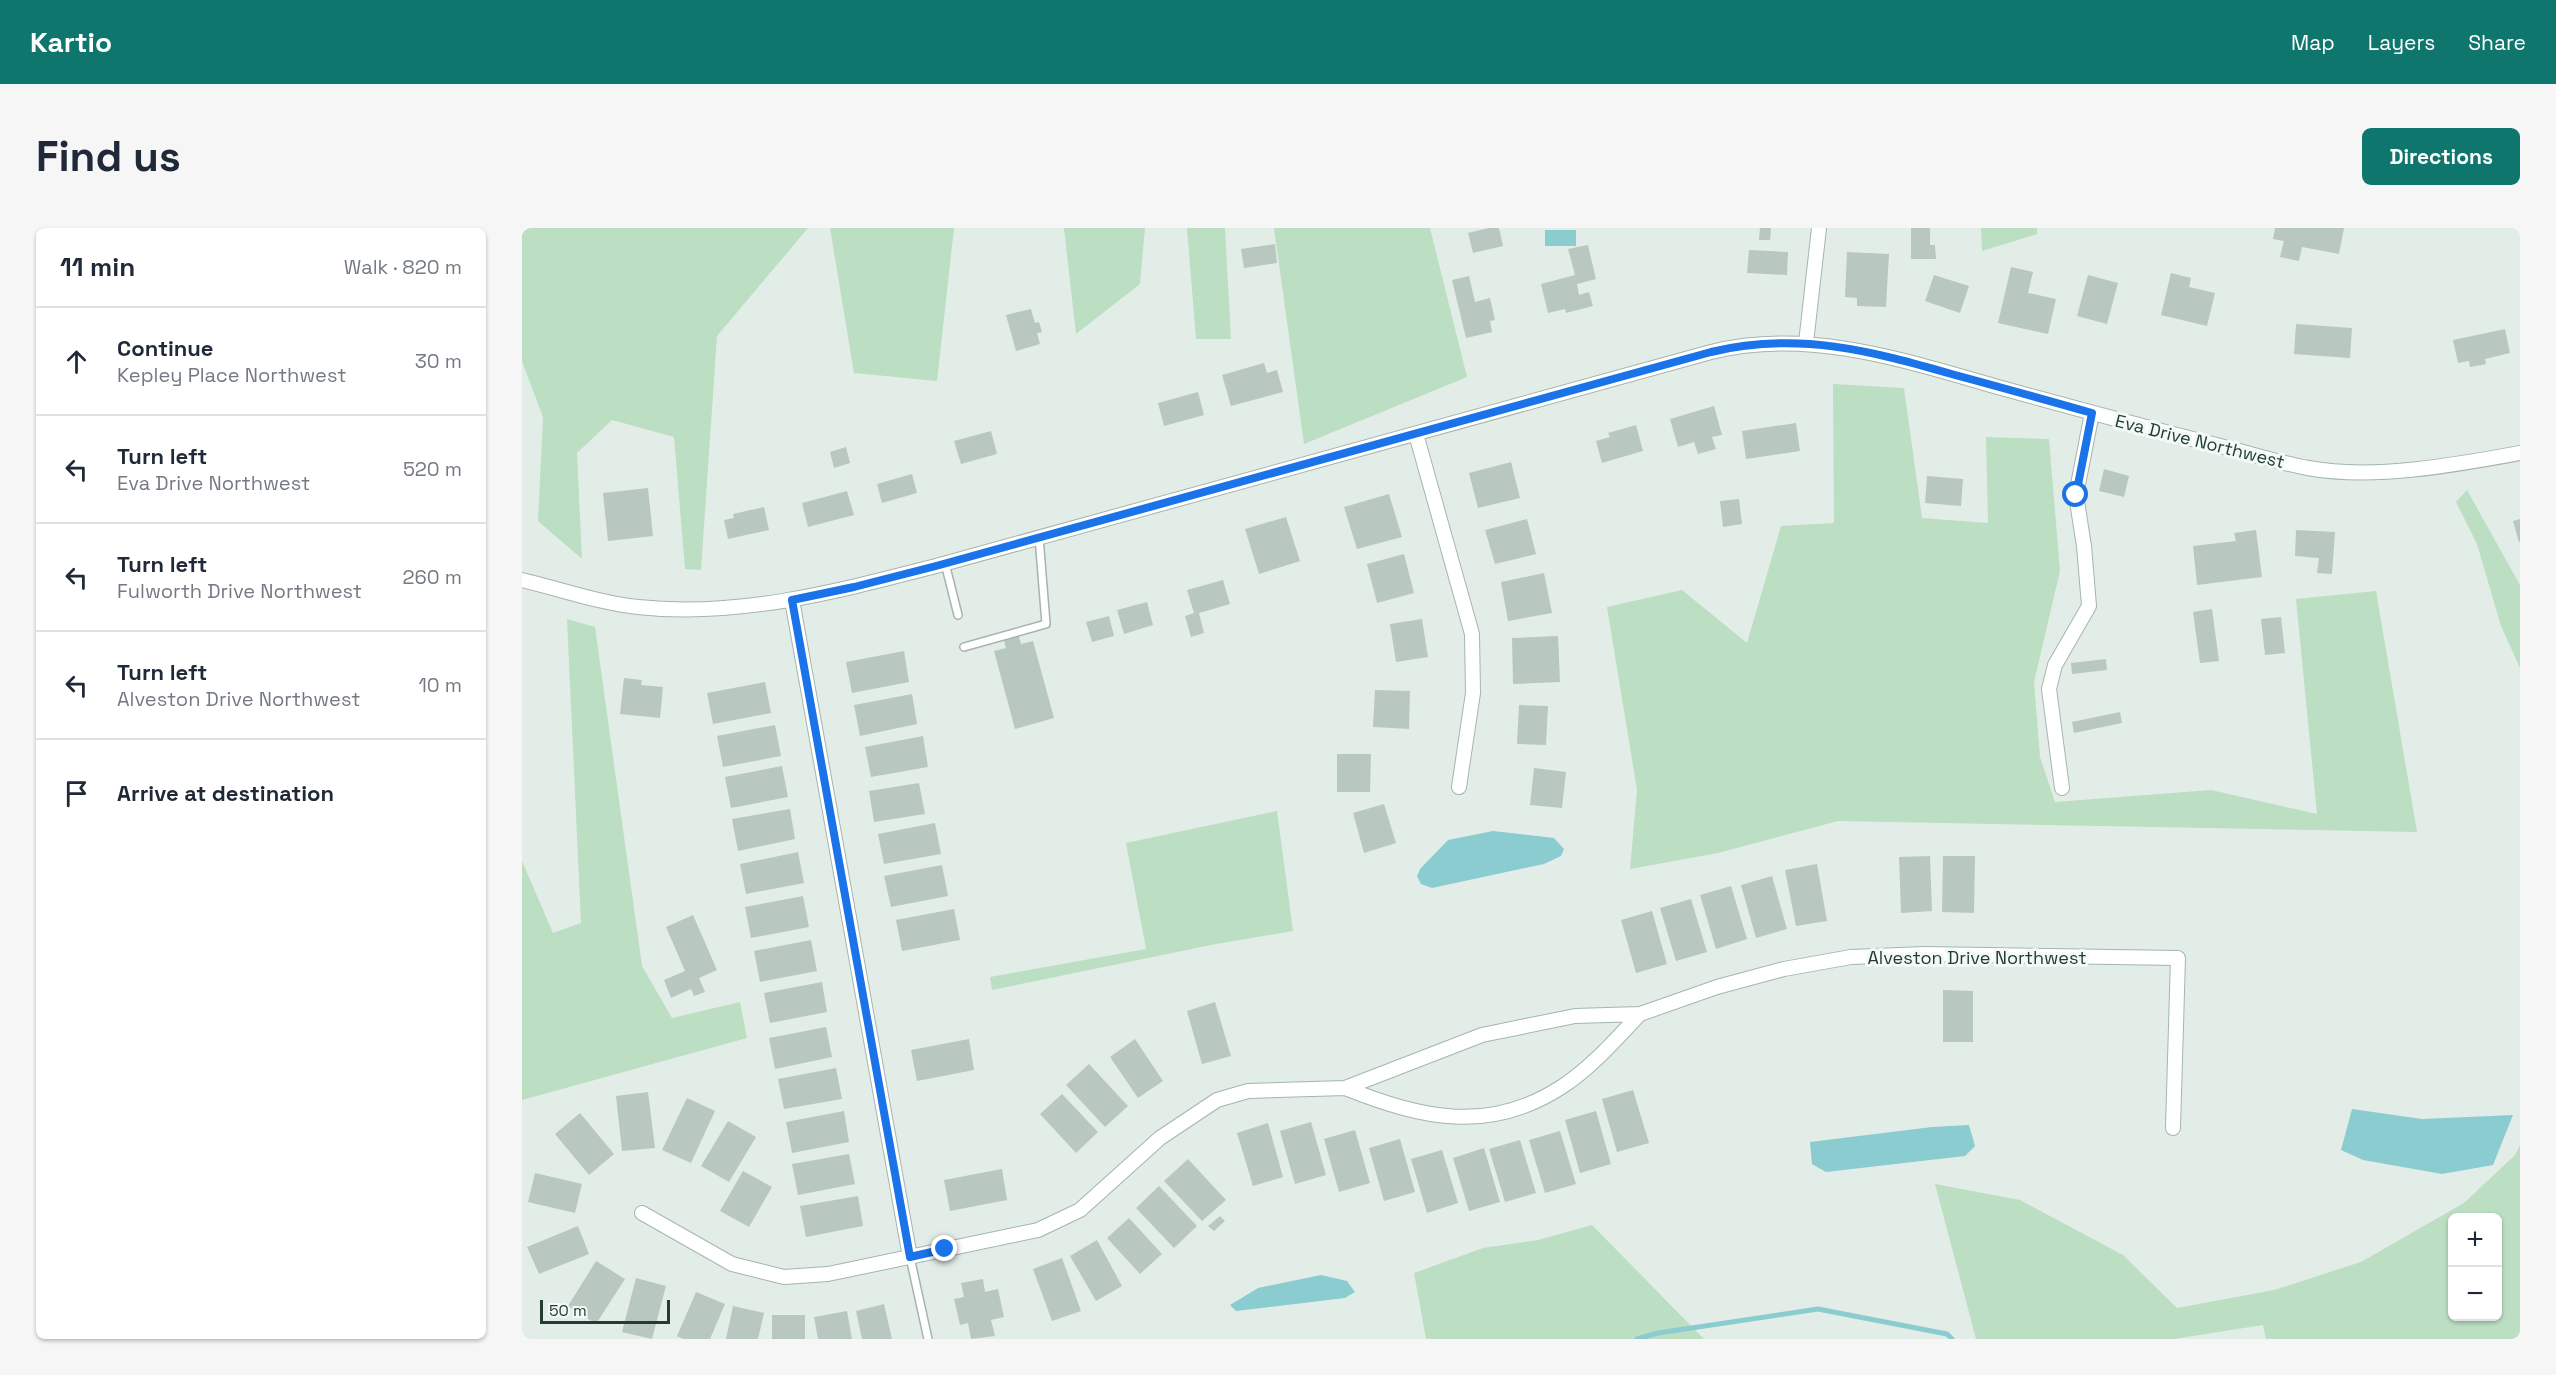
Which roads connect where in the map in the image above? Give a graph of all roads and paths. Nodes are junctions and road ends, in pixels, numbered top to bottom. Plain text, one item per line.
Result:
1 (1819, 228) edge
2 (1806, 343) junction
3 (2092, 413) junction
4 (1416, 434) junction
5 (2520, 453) edge
6 (1040, 537) junction
7 (945, 563) junction
8 (522, 580) edge
9 (792, 600) junction
10 (958, 615) dead end
11 (964, 647) dead end
12 (1459, 787) dead end
13 (2062, 788) dead end
14 (1640, 1014) junction
15 (1345, 1088) junction
16 (2173, 1128) dead end
17 (642, 1213) dead end
18 (910, 1257) junction
19 (928, 1339) edge

1 - 2 street
2 - 3 street, Eva Drive Northwest
2 - 4 street, Eva Drive Northwest
3 - 5 street, Eva Drive Northwest
3 - 13 street
4 - 6 street, Eva Drive Northwest
4 - 12 street
6 - 7 street, Eva Drive Northwest
6 - 11 lane
7 - 9 street, Eva Drive Northwest
7 - 10 lane
8 - 9 street, Eva Drive Northwest
9 - 18 street
14 - 15 street, Alveston Drive Northwest
14 - 15 street, Alveston Drive Northwest
14 - 16 street, Alveston Drive Northwest
15 - 18 street, Alveston Drive Northwest
17 - 18 street, Alveston Drive Northwest
18 - 19 lane

